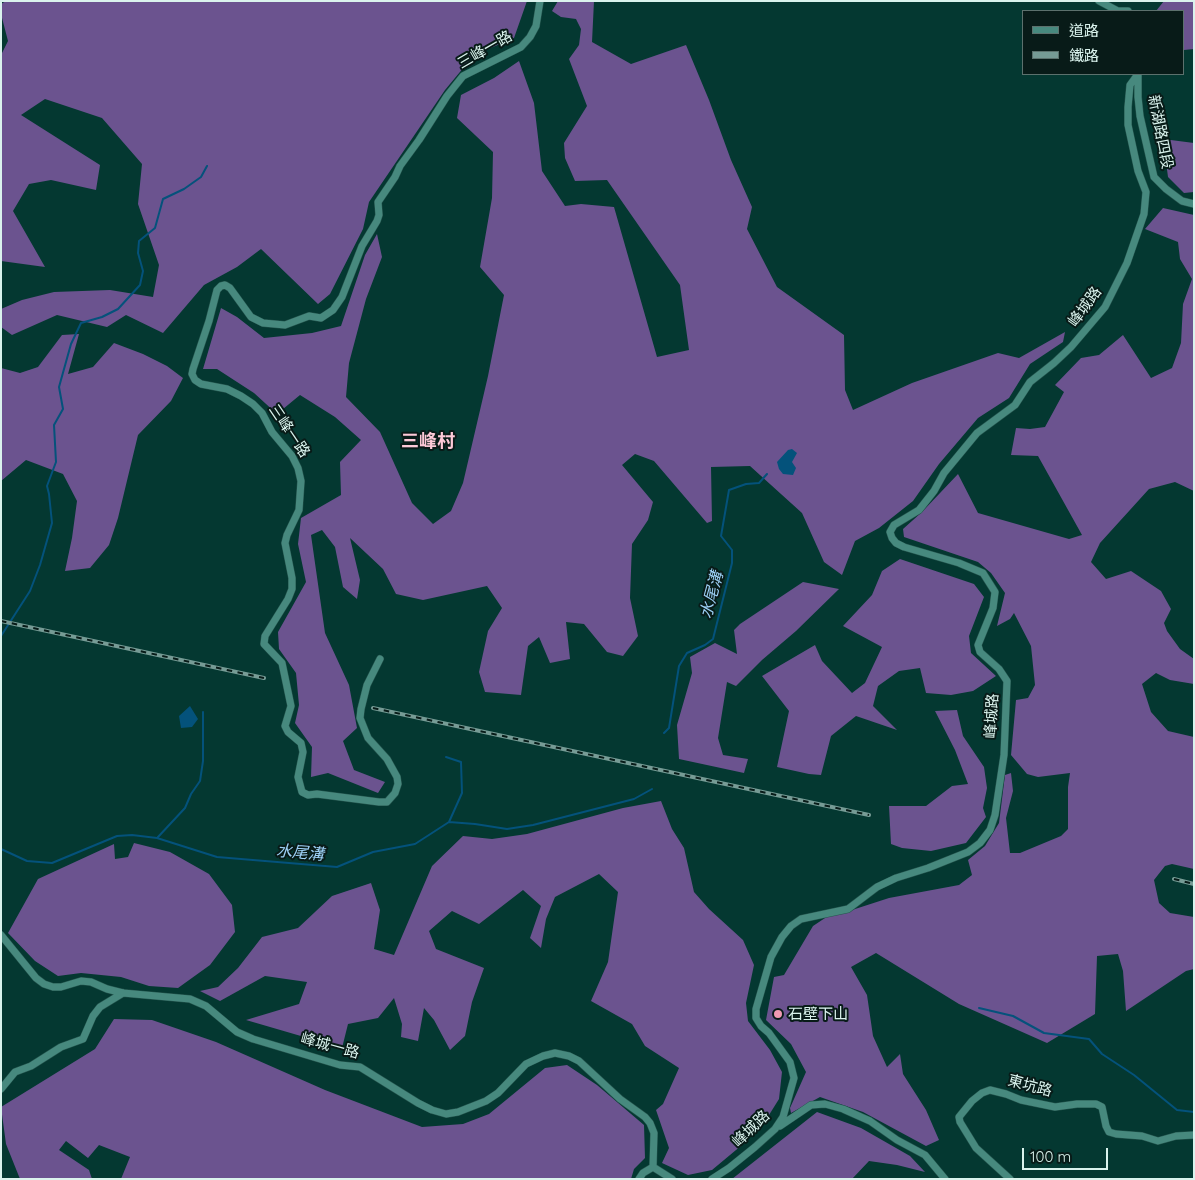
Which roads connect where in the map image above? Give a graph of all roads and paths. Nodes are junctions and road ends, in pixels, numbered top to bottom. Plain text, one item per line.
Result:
1 (540, 1) edge
2 (1099, 1) edge
3 (1118, 10) edge
4 (1137, 75) edge
5 (1138, 75) edge
6 (1194, 204) edge
7 (380, 659) dead end
8 (1, 935) edge
9 (123, 992) junction
10 (1, 1089) edge
11 (775, 1129) junction
12 (1194, 1135) edge
13 (653, 1167) junction
14 (639, 1179) edge
15 (672, 1179) edge
16 (712, 1179) edge
17 (945, 1179) edge
18 (1010, 1179) edge

1 - 7 street, 三峰一路
2 - 3 street
4 - 11 street, 峰城路
5 - 6 street, 新湖路四段
8 - 9 street, 峰城一路
9 - 10 street
9 - 13 street, 峰城一路
11 - 16 street, 峰城路
11 - 17 street
12 - 18 street, 東坑路
13 - 14 street
13 - 15 street

